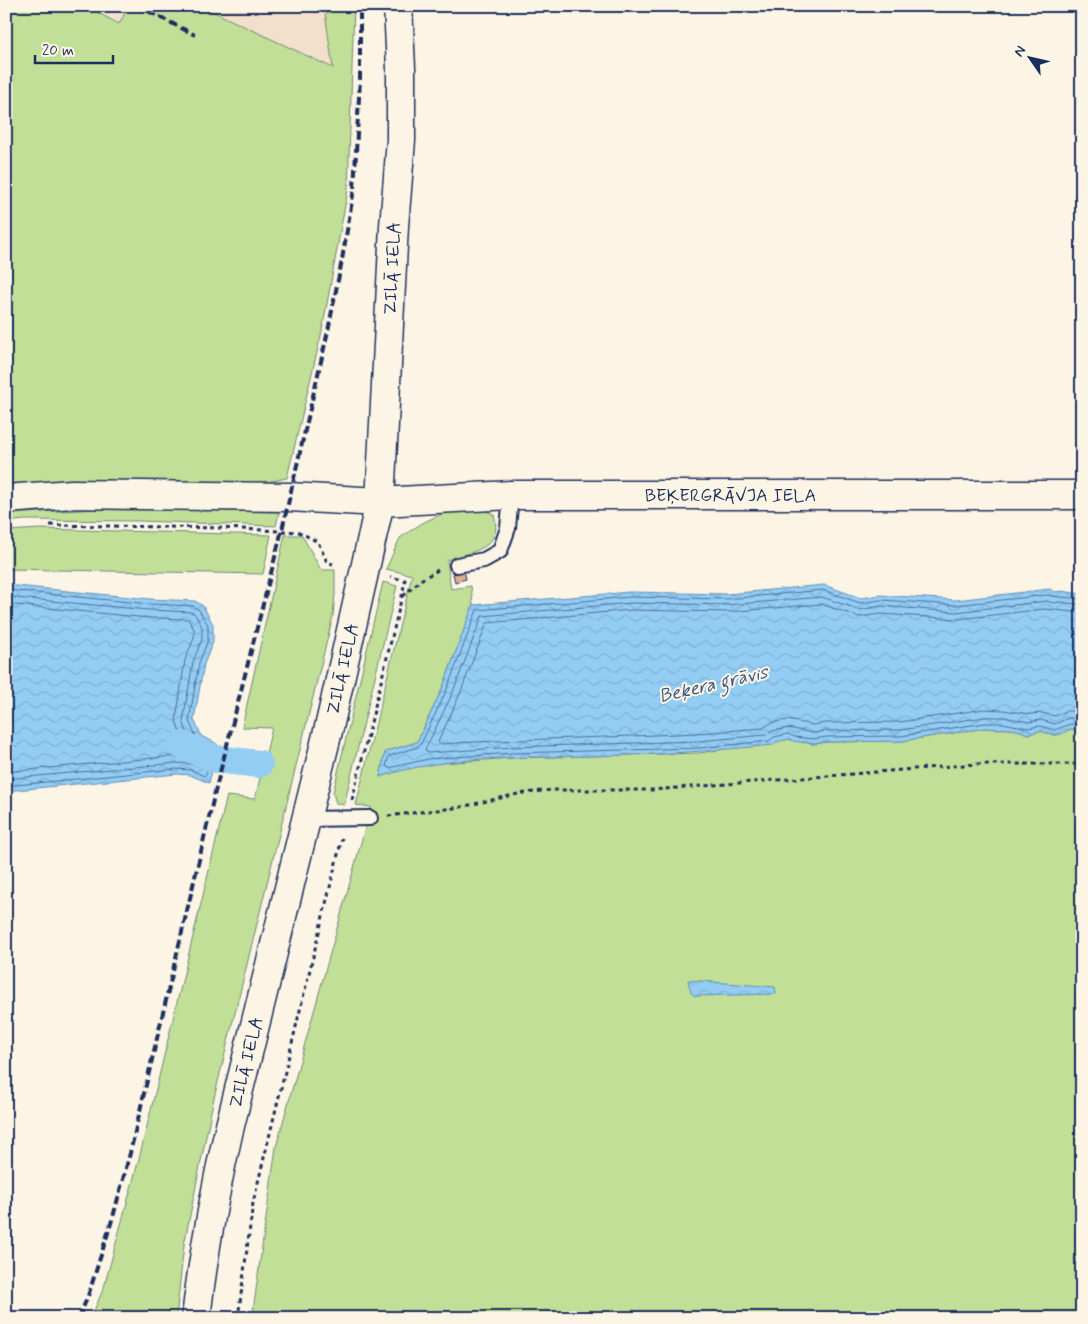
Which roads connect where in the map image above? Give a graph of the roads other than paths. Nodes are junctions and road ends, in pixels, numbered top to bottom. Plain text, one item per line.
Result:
1 (398, 6) edge
2 (511, 495) junction
3 (1082, 496) edge
4 (6, 499) edge
5 (380, 502) junction
6 (458, 565) road end
7 (306, 818) junction
8 (370, 818) road end
9 (196, 1318) edge

1 - 5 street, ZILĀ IELA
2 - 3 street, BEĶERGRĀVJA IELA
2 - 5 street, BEĶERGRĀVJA IELA
2 - 6 lane
4 - 5 street, BEĶERGRĀVJA IELA
5 - 7 street, ZILĀ IELA
7 - 8 lane
7 - 9 street, ZILĀ IELA

